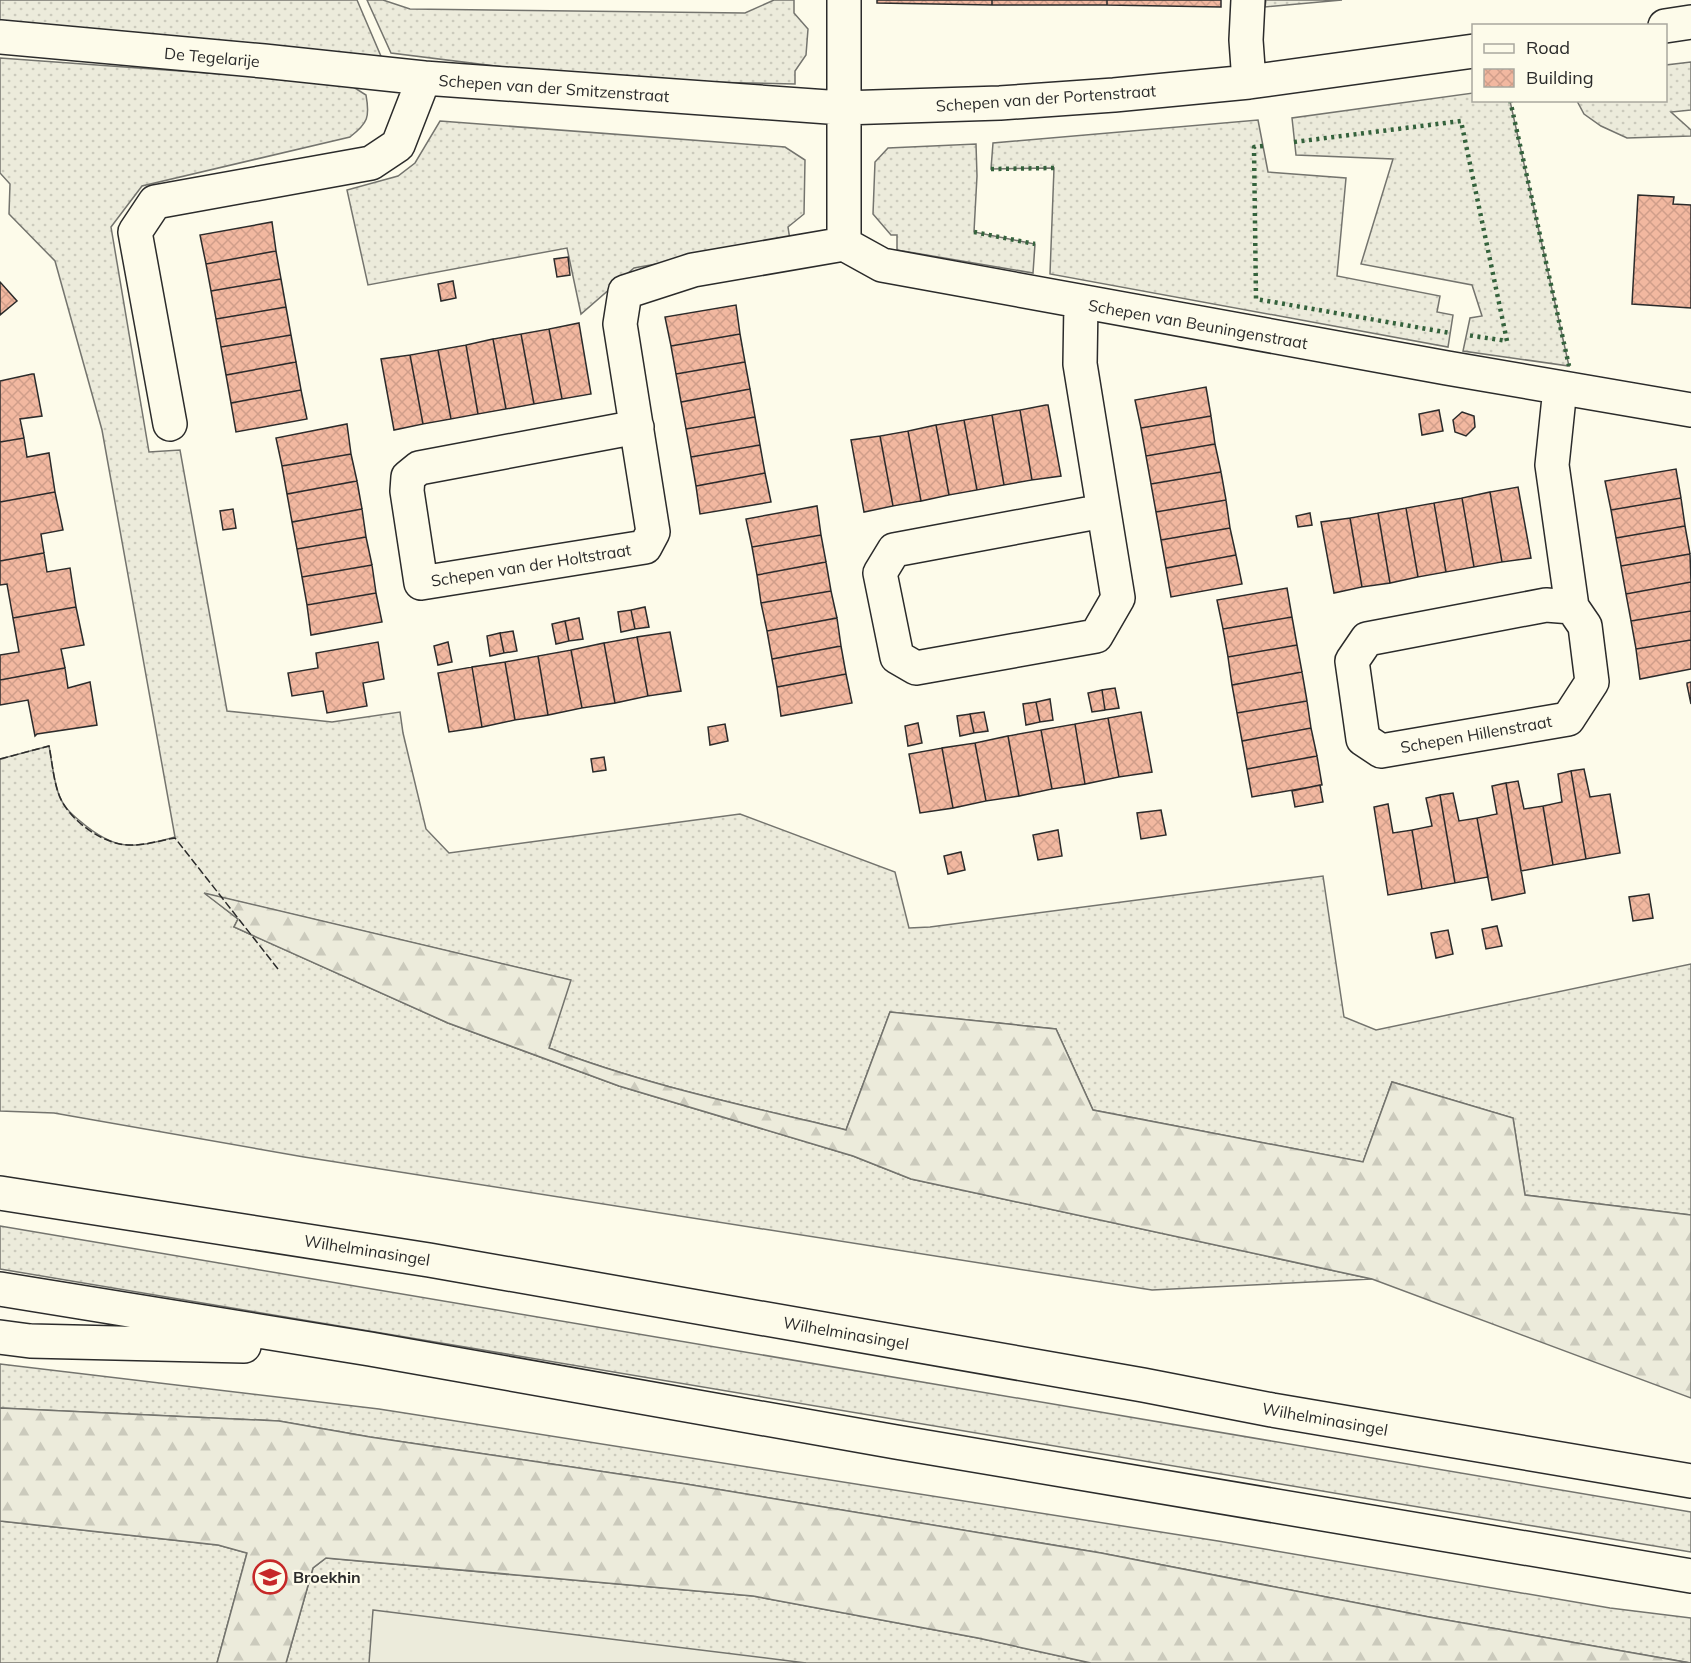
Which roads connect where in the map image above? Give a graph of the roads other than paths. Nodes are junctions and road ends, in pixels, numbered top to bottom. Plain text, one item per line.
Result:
1 (844, 0) edge
2 (1248, 0) edge
3 (1691, 22) edge
4 (1667, 26) edge
5 (0, 37) edge
6 (1472, 51) edge
7 (424, 78) junction
8 (1249, 82) junction
9 (842, 108) junction
10 (844, 244) junction
11 (1081, 303) junction
12 (1560, 388) junction
13 (1691, 410) edge
14 (170, 424) dead end
15 (637, 427) junction
16 (1103, 511) junction
17 (1572, 607) junction
18 (0, 1193) edge
19 (0, 1290) edge
20 (0, 1337) edge
21 (370, 1349) junction
22 (1691, 1481) edge
23 (1691, 1576) edge

1 - 9 street
2 - 8 street
3 - 4 street
5 - 7 street, De Tegelarije
6 - 8 street, Schepen van der Portenstraat
7 - 9 street, Schepen van der Smitzenstraat
7 - 14 street, Schepen van der Smitzenstraat
8 - 9 street, Schepen van der Portenstraat
9 - 10 street
10 - 11 street, Schepen van Beuningenstraat
10 - 15 street, Schepen van der Holtstraat
11 - 12 street, Schepen van Beuningenstraat
11 - 16 street
12 - 13 street, Schepen van Beuningenstraat
12 - 17 street, Schepen Hillenstraat
15 - 15 street, Schepen van der Holtstraat
16 - 16 street
17 - 17 street, Schepen Hillenstraat
18 - 22 street, Wilhelminasingel
19 - 21 street
20 - 21 street
21 - 23 street

